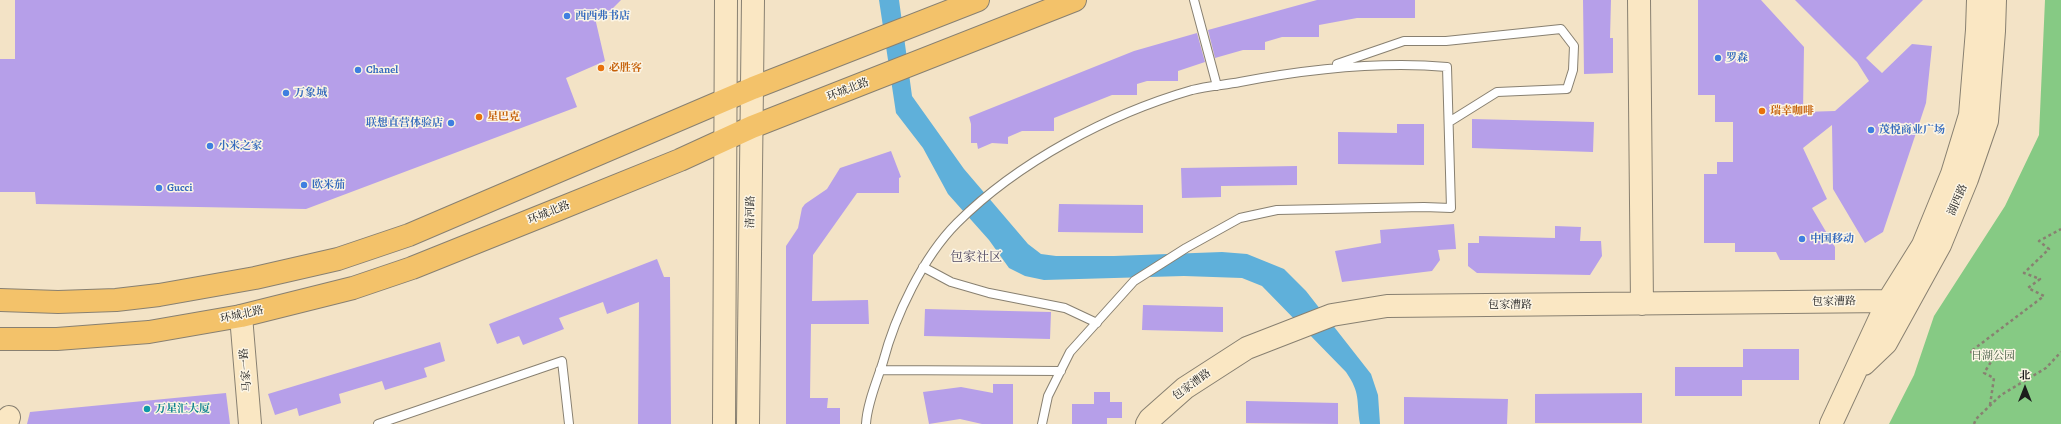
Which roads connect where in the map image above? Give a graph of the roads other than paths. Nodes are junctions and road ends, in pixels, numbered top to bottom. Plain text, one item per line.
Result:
1 (726, 0) edge
2 (753, 0) edge
3 (978, 0) edge
4 (1075, 0) edge
5 (1194, 0) edge
6 (1639, 0) edge
7 (1978, 0) edge
8 (1995, 0) edge
9 (1329, 67) junction
10 (1217, 86) junction
11 (753, 88) junction
12 (726, 101) junction
13 (1449, 122) junction
14 (752, 127) junction
15 (726, 138) junction
16 (922, 267) junction
17 (0, 300) edge
18 (1642, 304) junction
19 (1897, 304) junction
20 (241, 316) junction
21 (1097, 324) junction
22 (0, 338) edge
23 (880, 370) junction
24 (1061, 371) junction
25 (250, 424) edge
26 (378, 424) edge
27 (569, 424) edge
28 (724, 424) edge
29 (748, 424) edge
30 (866, 424) edge
31 (1042, 424) edge
32 (1147, 424) edge
33 (1831, 424) edge

1 - 12 main road
2 - 11 main road, 清河路
3 - 11 main road
4 - 14 main road, 环城北路
5 - 10 lane
6 - 18 main road
7 - 19 main road, 湖西路
8 - 19 main road, 湖西路
9 - 10 lane
9 - 13 lane
9 - 13 lane
10 - 16 lane
11 - 12 main road
11 - 14 main road, 清河路
12 - 15 main road
12 - 17 main road
13 - 21 lane
14 - 15 main road, 环城北路
14 - 29 main road, 清河路
15 - 20 main road, 环城北路
15 - 28 main road
16 - 21 lane
16 - 23 lane
18 - 19 main road, 包家漕路
18 - 32 main road, 包家漕路
19 - 33 main road, 湖西路
20 - 22 main road, 环城北路
20 - 25 main road, 马家一路
21 - 24 lane
23 - 24 lane
23 - 30 lane
24 - 31 lane
26 - 27 lane

